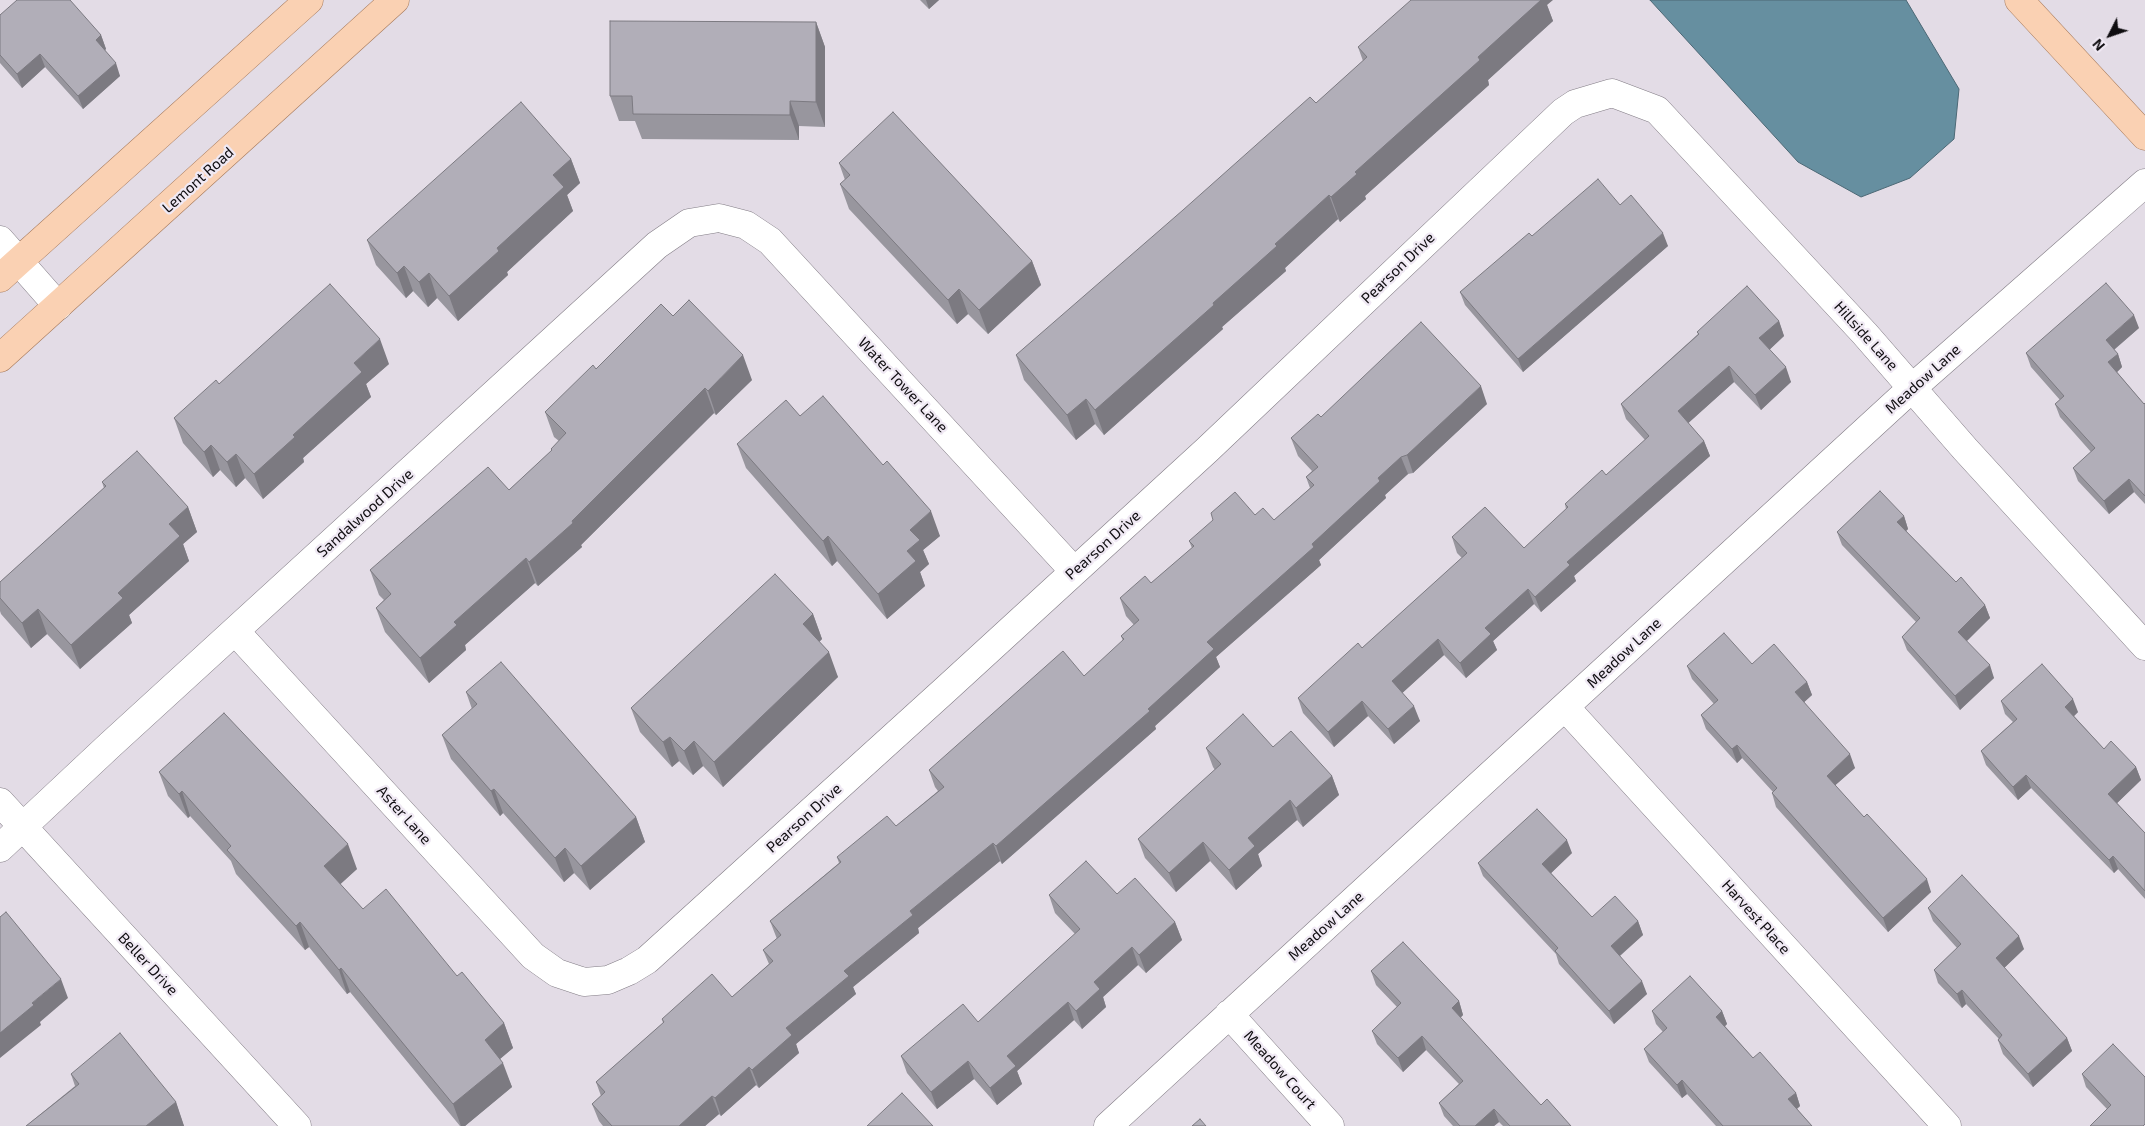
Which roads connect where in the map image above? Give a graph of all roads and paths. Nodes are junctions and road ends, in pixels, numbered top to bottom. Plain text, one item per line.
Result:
1 (309, 0) edge
2 (395, 0) edge
3 (2019, 0) edge
4 (1612, 93) joint
5 (2145, 136) edge
6 (2145, 183) edge
7 (719, 218) joint
8 (0, 240) edge
9 (9, 270) edge
10 (58, 306) junction
11 (0, 358) edge
12 (1912, 388) junction
13 (1074, 571) junction
14 (235, 631) junction
15 (2145, 646) edge
16 (1565, 707) junction
17 (0, 802) edge
18 (22, 828) junction
19 (0, 848) edge
20 (584, 982) joint
21 (1229, 1014) junction
22 (295, 1125) edge
23 (1108, 1126) edge
24 (1330, 1126) edge
25 (1947, 1126) edge

1 - 9 main road
2 - 10 main road, Lemont Road
3 - 5 main road
4 - 12 street, Hillside Lane
4 - 13 street, Pearson Drive
6 - 12 street, Meadow Lane
7 - 13 street, Water Tower Lane
7 - 14 street, Sandalwood Drive
8 - 9 street
9 - 10 street
10 - 11 main road, Lemont Road
12 - 15 street, Hillside Lane
12 - 16 street, Meadow Lane
13 - 20 street, Pearson Drive
14 - 18 street, Sandalwood Drive
14 - 20 street, Aster Lane
16 - 21 street, Meadow Lane
16 - 25 street, Harvest Place
17 - 18 street, Beller Drive
18 - 19 street, Sandalwood Drive
18 - 22 street, Beller Drive
21 - 23 street, Meadow Lane
21 - 24 street, Meadow Court

